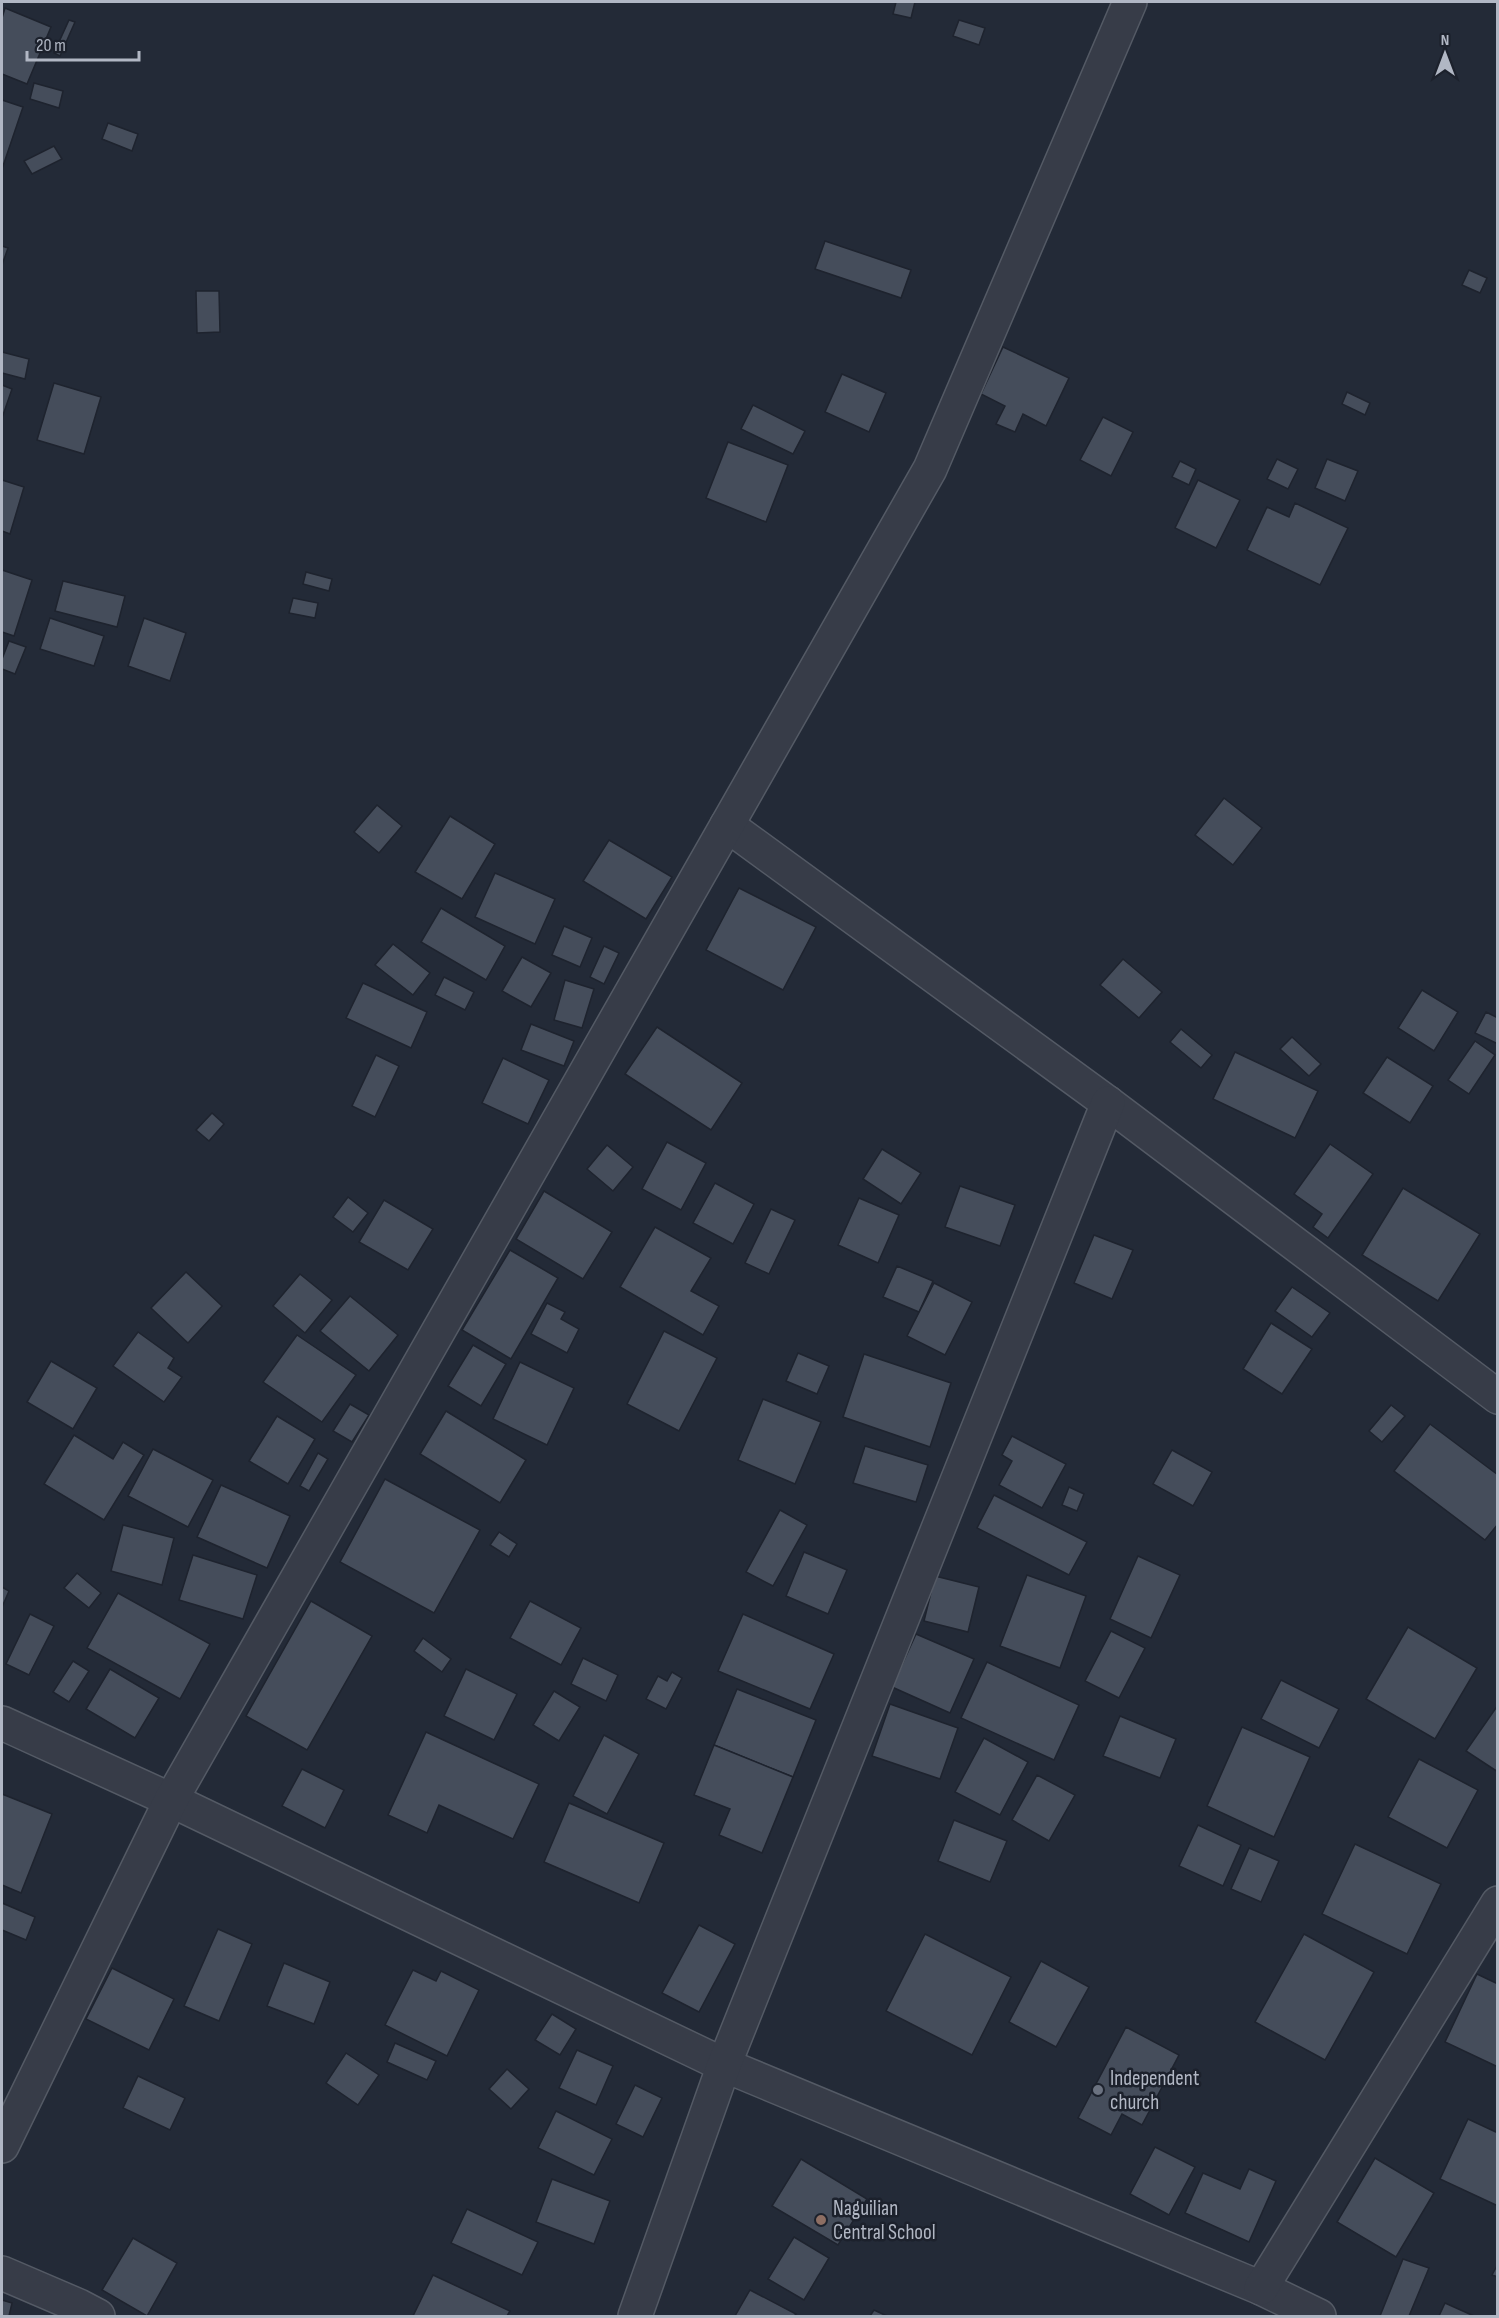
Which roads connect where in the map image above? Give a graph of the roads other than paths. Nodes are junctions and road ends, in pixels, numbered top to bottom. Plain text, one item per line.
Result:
1 (1130, 2) edge
2 (727, 825) junction
3 (1108, 1103) junction
4 (1497, 1397) edge
5 (2, 1723) edge
6 (171, 1800) junction
7 (1497, 1903) edge
8 (724, 2065) junction
9 (2, 2146) edge
10 (2, 2273) edge
11 (1261, 2288) junction
12 (98, 2316) edge
13 (635, 2316) edge
14 (1319, 2316) edge

1 - 2 street
2 - 3 street
2 - 6 street
3 - 4 street
3 - 8 street
5 - 6 street
6 - 8 street
6 - 9 street
7 - 11 street
8 - 11 street
8 - 13 street
10 - 12 street
11 - 14 street

